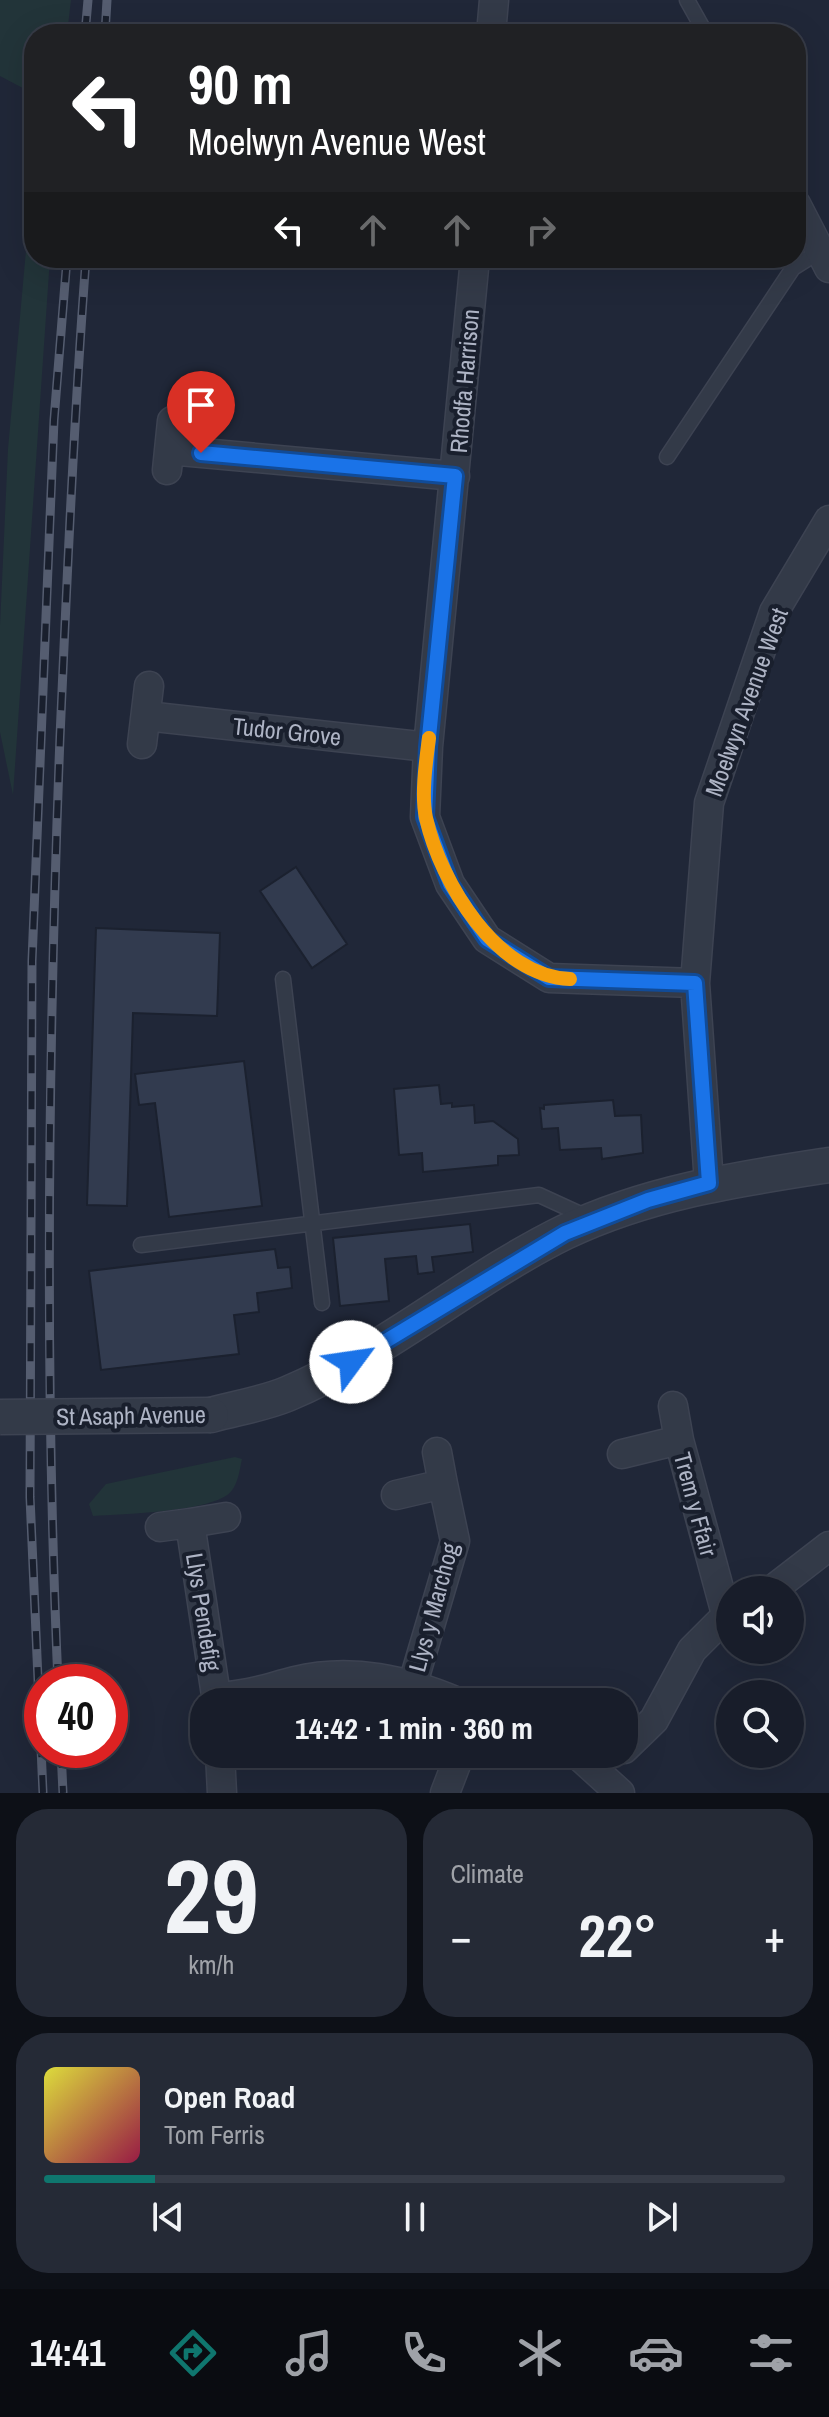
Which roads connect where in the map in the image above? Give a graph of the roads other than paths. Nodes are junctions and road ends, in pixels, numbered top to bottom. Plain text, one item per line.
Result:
1 (494, 0) edge
2 (687, 0) edge
3 (492, 24) edge
4 (700, 24) edge
5 (806, 223) edge
6 (825, 260) edge
7 (474, 268) edge
8 (793, 268) edge
9 (172, 421) dead end
10 (667, 457) dead end
11 (455, 476) junction
12 (829, 520) edge
13 (149, 686) dead end
14 (146, 716) junction
15 (142, 744) dead end
16 (428, 747) junction
17 (283, 979) dead end
18 (695, 983) junction
19 (829, 1165) edge
20 (709, 1183) junction
21 (595, 1221) junction
22 (311, 1224) junction
23 (141, 1245) dead end
24 (322, 1303) dead end
25 (673, 1406) dead end
26 (0, 1417) edge
27 (679, 1440) junction
28 (437, 1452) dead end
29 (622, 1454) dead end
30 (443, 1484) junction
31 (396, 1495) dead end
32 (226, 1517) dead end
33 (190, 1523) junction
34 (160, 1527) dead end
35 (829, 1546) edge
36 (718, 1576) edge
37 (790, 1576) edge
38 (716, 1625) edge
39 (413, 1683) junction
40 (215, 1688) edge
41 (275, 1688) edge
42 (425, 1688) edge
43 (638, 1735) edge
44 (221, 1768) edge
45 (455, 1768) edge
46 (611, 1768) edge
47 (222, 1793) edge
48 (445, 1793) edge
49 (620, 1793) edge

1 - 3 street
2 - 4 lane
5 - 6 street
7 - 11 street, Rhodfa Harrison
8 - 10 lane
9 - 11 street
11 - 16 street, Rhodfa Harrison
12 - 18 street, Moelwyn Avenue West
13 - 14 street
14 - 15 street
14 - 16 street, Tudor Grove
16 - 18 street, Rhodfa Harrison
17 - 22 lane
18 - 20 street, Moelwyn Avenue West
19 - 20 street, St Asaph Avenue
20 - 21 street, St Asaph Avenue
21 - 22 lane
21 - 26 street, St Asaph Avenue, bridge
22 - 23 lane
22 - 24 lane
25 - 27 street, Trem y Ffair
27 - 29 street, Trem y Ffair
27 - 36 street, Trem y Ffair
28 - 30 street, Llys y Marchog
30 - 31 street
30 - 39 street, Llys y Marchog
32 - 33 street, Llys Pendefig
33 - 34 street, Llys Pendefig
33 - 40 street, Llys Pendefig
35 - 37 street
38 - 43 street, Trem y Ffair
39 - 41 street
39 - 42 street
44 - 47 street
45 - 48 street
46 - 49 street

